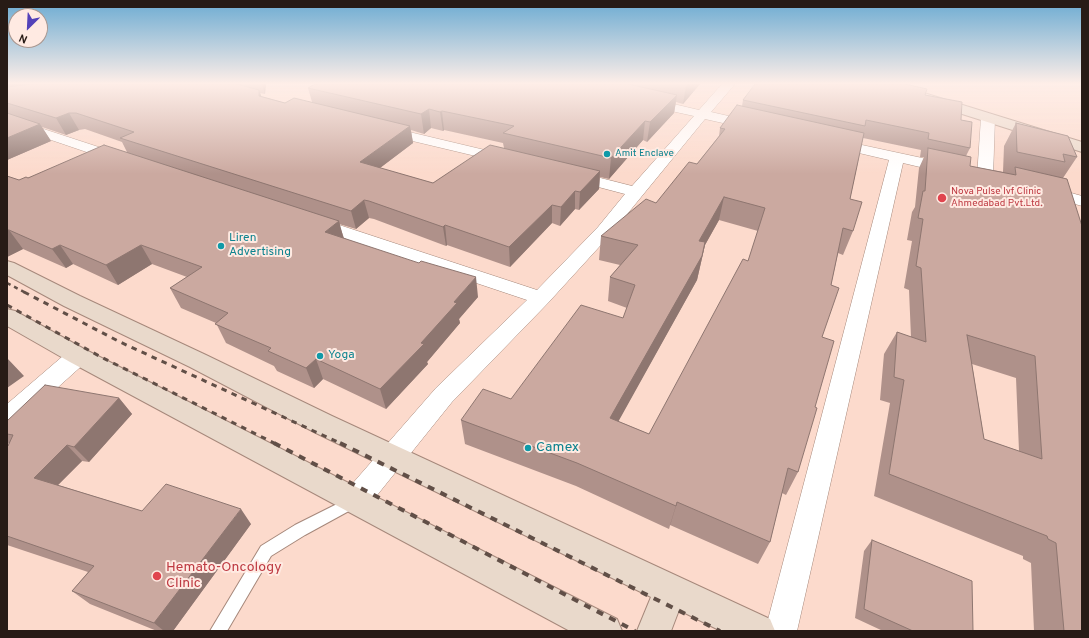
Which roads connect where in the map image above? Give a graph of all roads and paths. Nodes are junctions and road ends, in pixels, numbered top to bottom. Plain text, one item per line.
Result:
1 (702, 114) joint
2 (975, 114) edge
3 (1004, 114) edge
4 (988, 118) junction
5 (7, 121) edge
6 (372, 127) edge
7 (769, 129) edge
8 (1082, 138) edge
9 (822, 141) edge
10 (1082, 147) edge
11 (897, 157) junction
12 (135, 163) edge
13 (520, 163) edge
14 (559, 172) edge
15 (1030, 187) edge
16 (636, 192) junction
17 (1082, 201) edge
18 (300, 218) edge
19 (7, 267) edge
20 (541, 298) junction
21 (7, 316) edge
22 (78, 356) junction
23 (7, 418) edge
24 (392, 457) junction
25 (356, 500) junction
26 (670, 589) junction
27 (218, 631) edge
28 (605, 631) edge
29 (654, 631) edge
30 (758, 631) edge
31 (781, 631) edge

1 - 7 street
1 - 16 street
2 - 4 main road
3 - 8 main road
4 - 10 main road
4 - 11 street
5 - 12 street
6 - 13 street
9 - 11 street
11 - 31 street
14 - 16 street
15 - 17 street
16 - 20 street
18 - 20 street
19 - 24 main road
20 - 24 street
21 - 22 main road
22 - 23 street
22 - 25 main road
24 - 25 street
24 - 26 main road
25 - 27 lane
25 - 28 main road
26 - 29 main road
26 - 30 main road

